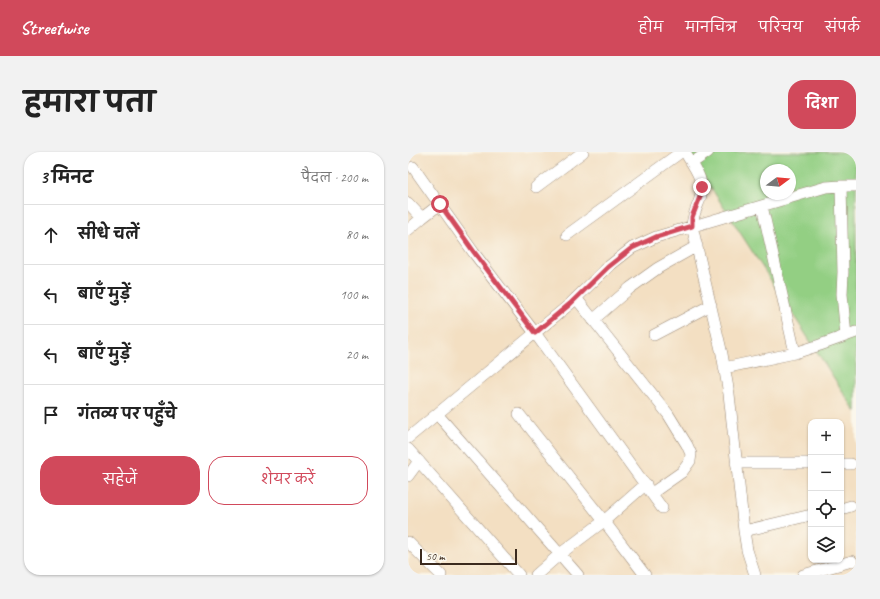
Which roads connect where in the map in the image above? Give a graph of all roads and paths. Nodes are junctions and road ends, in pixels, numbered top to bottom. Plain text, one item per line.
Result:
1 (583, 152) edge
2 (681, 152) edge
3 (685, 152) edge
4 (708, 152) edge
5 (692, 163) junction
6 (413, 167) dead end
7 (841, 186) junction
8 (856, 186) edge
9 (536, 187) dead end
10 (408, 203) edge
11 (440, 204) junction
12 (762, 206) junction
13 (422, 218) junction
14 (692, 226) junction
15 (408, 230) edge
16 (567, 235) dead end
17 (697, 246) junction
18 (576, 298) junction
19 (711, 305) junction
20 (593, 320) junction
21 (535, 333) junction
22 (851, 334) edge
23 (654, 335) dead end
24 (795, 353) junction
25 (724, 368) junction
26 (437, 414) junction
27 (519, 414) dead end
28 (408, 438) edge
29 (408, 449) edge
30 (419, 461) junction
31 (736, 462) junction
32 (808, 463) edge
33 (408, 476) edge
34 (649, 489) junction
35 (662, 508) dead end
36 (808, 516) edge
37 (604, 521) junction
38 (744, 531) junction
39 (408, 542) edge
40 (560, 554) junction
41 (852, 562) dead end
42 (441, 575) edge
43 (519, 575) edge
44 (536, 575) edge
45 (578, 575) edge
46 (645, 575) edge
47 (755, 575) edge
48 (803, 575) edge

1 - 9 street
2 - 16 street
3 - 5 street
4 - 5 street
5 - 14 street
6 - 11 street
7 - 8 street
7 - 12 street
7 - 22 street
10 - 13 street
11 - 13 street
11 - 21 street
12 - 14 street
12 - 24 street
13 - 15 street
14 - 17 street
14 - 18 street
17 - 19 street
17 - 20 street
18 - 20 street
18 - 21 street
19 - 23 street
19 - 25 street
20 - 34 street
21 - 26 street
21 - 34 street
22 - 24 street
24 - 25 street
25 - 31 street
26 - 28 street
26 - 40 street
27 - 37 street
29 - 30 street
30 - 33 street
30 - 43 street
31 - 32 street
31 - 38 street
34 - 35 street
34 - 37 street
36 - 38 street
37 - 40 street
37 - 46 street
38 - 47 street
39 - 42 street
40 - 44 street
40 - 45 street
41 - 48 street

